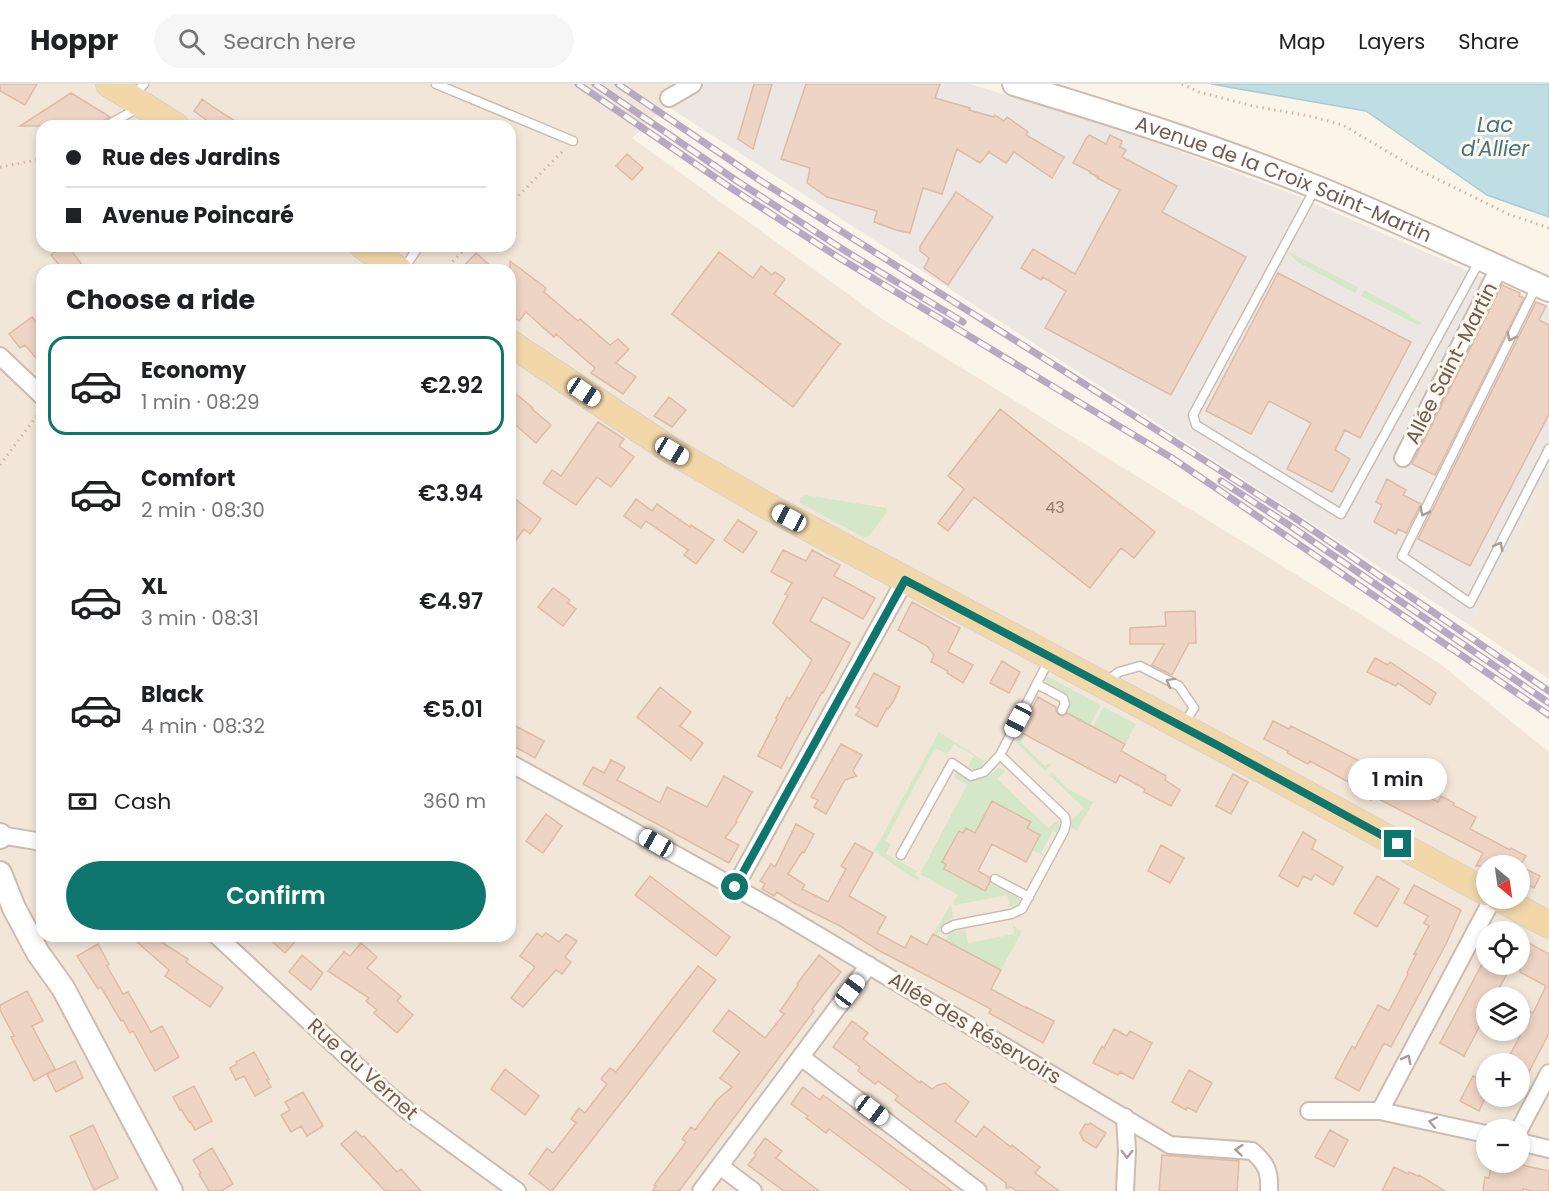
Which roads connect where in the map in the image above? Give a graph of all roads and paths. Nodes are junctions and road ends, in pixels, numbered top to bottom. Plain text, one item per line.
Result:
1 (109, 84) edge
2 (436, 84) edge
3 (693, 84) edge
4 (1014, 84) edge
5 (1182, 84) edge
6 (140, 96) edge
7 (669, 98) dead end
8 (113, 120) edge
9 (169, 120) edge
10 (573, 141) joint
11 (36, 160) edge
12 (0, 167) edge
13 (1316, 187) junction
14 (516, 198) edge
15 (1549, 228) edge
16 (372, 252) edge
17 (462, 252) edge
18 (392, 264) edge
19 (450, 264) edge
20 (1489, 264) junction
21 (1543, 288) edge
22 (516, 347) edge
23 (0, 356) edge
24 (36, 390) edge
25 (36, 417) edge
26 (1549, 449) edge
27 (1403, 458) dead end
28 (0, 465) edge
29 (905, 580) junction
30 (1051, 657) junction
31 (1037, 684) junction
32 (1102, 684) junction
33 (1062, 710) dead end
34 (1182, 727) junction
35 (1000, 755) junction
36 (516, 766) edge
37 (0, 836) edge
38 (36, 841) edge
39 (901, 855) dead end
40 (0, 873) edge
41 (995, 879) dead end
42 (735, 887) junction
43 (1476, 887) edge
44 (1029, 897) junction
45 (1487, 909) edge
46 (1519, 909) edge
47 (1549, 925) edge
48 (946, 929) dead end
49 (223, 942) edge
50 (869, 965) junction
51 (801, 1057) junction
52 (1549, 1073) edge
53 (1309, 1111) dead end
54 (1380, 1111) junction
55 (1125, 1118) junction
56 (1525, 1119) edge
57 (1476, 1132) edge
58 (1530, 1144) edge
59 (1549, 1149) edge
60 (720, 1166) junction
61 (171, 1191) edge
62 (517, 1191) edge
63 (701, 1191) edge
64 (753, 1191) edge
65 (978, 1191) edge
66 (1125, 1191) edge
67 (1269, 1191) edge

1 - 6 main road
2 - 10 lane
3 - 7 street
4 - 13 street, Avenue de la Croix Saint-Martin
5 - 15 path
6 - 8 lane
6 - 9 main road
10 - 14 path
11 - 12 path
13 - 20 street, Avenue de la Croix Saint-Martin
13 - 20 lane
16 - 18 main road
17 - 19 path
20 - 21 street, Avenue de la Croix Saint-Martin
20 - 27 street, Allée Saint-Martin
21 -> 26 lane
22 - 29 main road
23 - 24 street
25 - 28 path
29 - 30 main road
29 - 42 street
30 - 31 lane
30 - 32 main road
31 - 33 lane
31 - 35 lane
32 - 34 main road
34 -> 32 lane
34 - 43 main road
35 - 39 lane
35 - 44 lane
36 - 42 street, Allée des Réservoirs
37 - 38 street
40 - 61 street
41 - 44 lane
42 - 50 street, Allée des Réservoirs
44 - 48 lane
54 -> 45 street
46 - 47 main road
49 - 62 street, Rue du Vernet
50 - 51 street
50 - 55 street, Allée des Réservoirs
51 - 60 street
51 - 65 street
52 - 56 street
53 - 54 street
57 -> 54 street
55 -> 66 street
67 -> 55 street, Allée des Réservoirs
58 - 59 street
60 - 63 street
60 - 64 street

